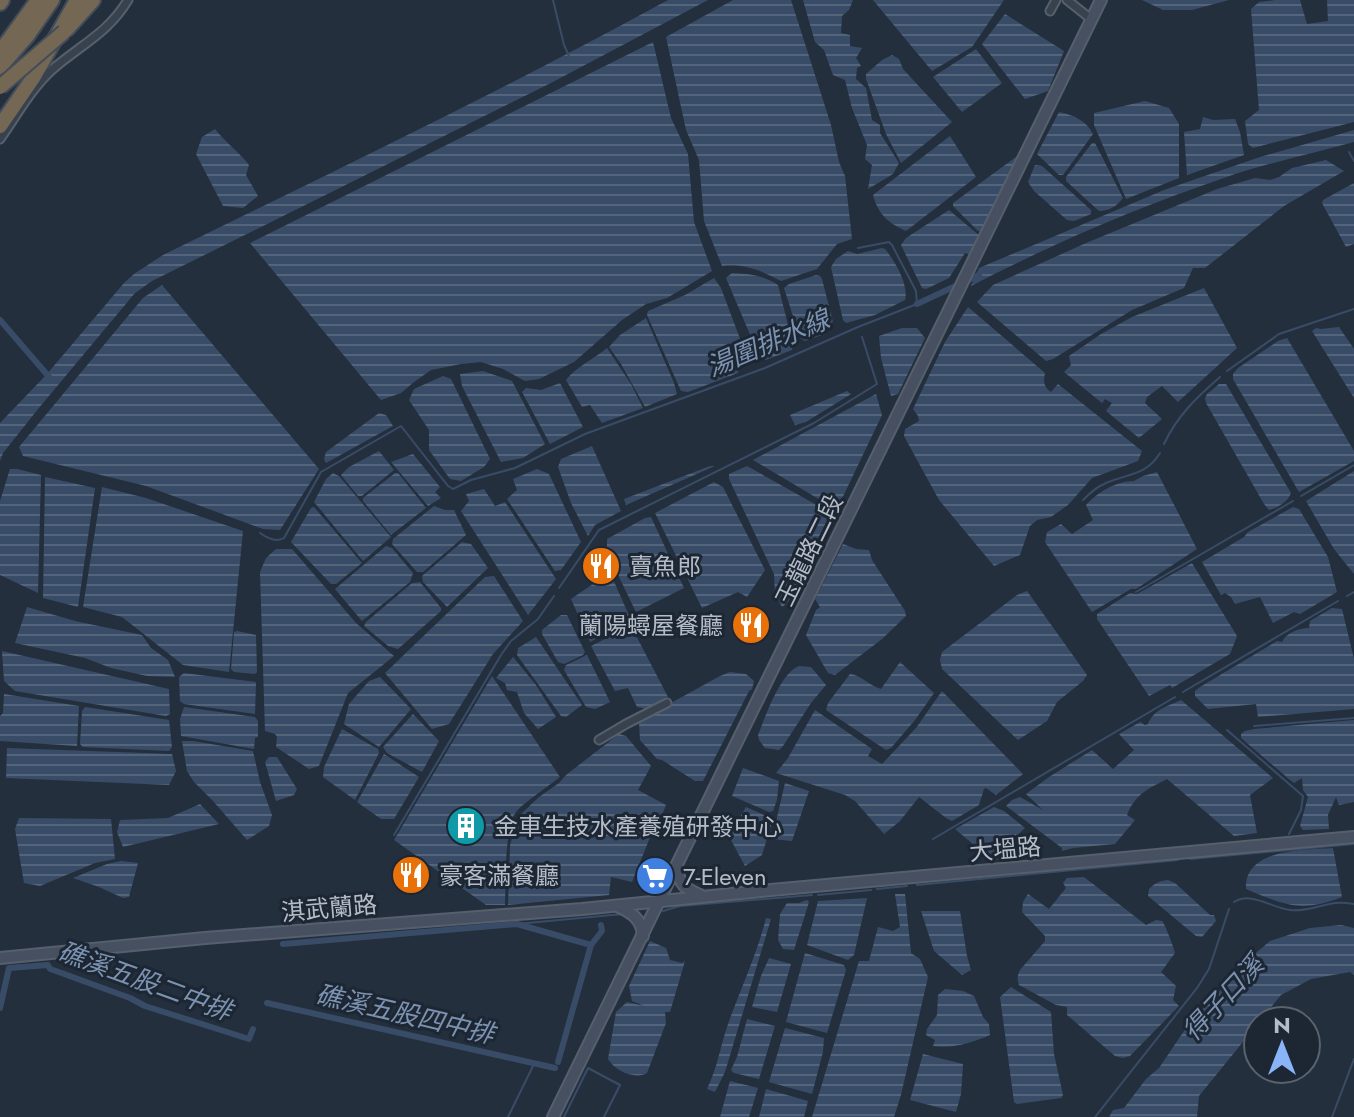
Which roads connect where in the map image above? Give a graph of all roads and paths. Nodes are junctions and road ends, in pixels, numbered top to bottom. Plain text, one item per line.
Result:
1 (38, 0) edge
2 (52, 0) edge
3 (77, 0) edge
4 (93, 0) edge
5 (128, 0) edge
6 (1056, 0) edge
7 (1067, 0) edge
8 (1101, 0) edge
9 (1050, 11) dead end
10 (1091, 19) junction
11 (0, 52) edge
12 (0, 67) edge
13 (0, 87) edge
14 (0, 126) edge
15 (0, 139) edge
16 (667, 703) dead end
17 (599, 740) dead end
18 (1354, 837) edge
19 (677, 867) junction
20 (701, 896) junction
21 (660, 900) junction
22 (615, 905) junction
23 (643, 936) junction
24 (0, 958) edge
25 (553, 1117) edge

1 - 11 highway
2 - 12 highway
3 - 14 highway
4 - 13 highway, bridge
5 - 15 street
6 - 9 street
7 - 10 street
8 - 10 street, 玉龍路二段
10 - 19 street, 玉龍路二段
16 - 17 street
18 - 20 street, 大塭路
19 - 20 street
19 - 21 street, 玉龍路二段
20 - 21 street, 大塭路
21 - 22 street, 淇武蘭路
21 - 23 street, 玉龍路二段
22 - 23 street
22 - 24 street, 淇武蘭路
23 - 25 street, 玉龍路二段

